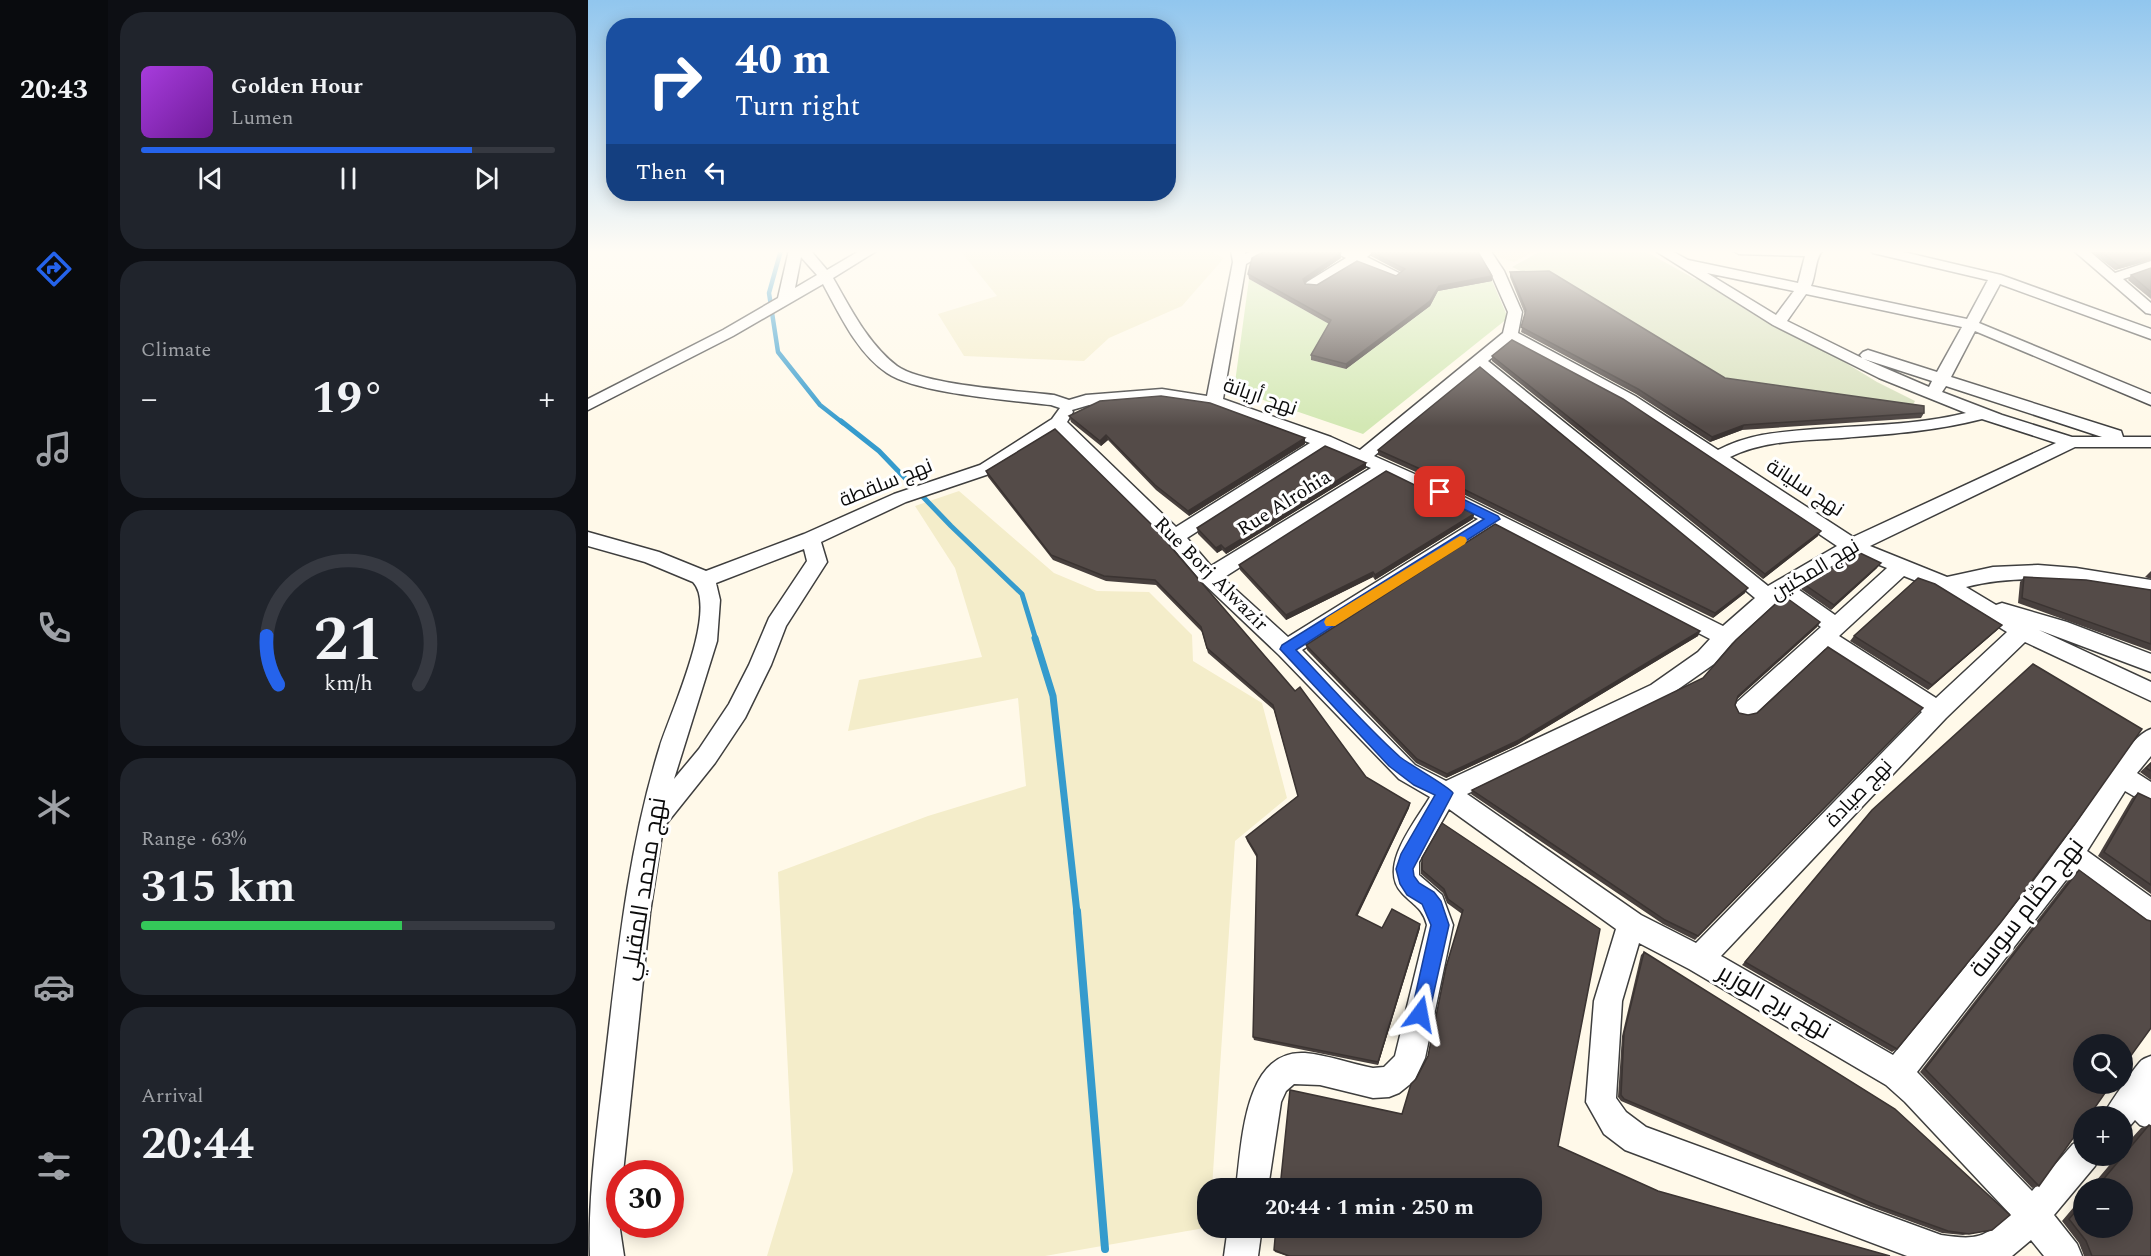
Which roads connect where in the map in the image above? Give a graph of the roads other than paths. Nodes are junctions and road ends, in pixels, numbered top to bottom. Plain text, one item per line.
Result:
1 (770, 309) edge
2 (844, 309) edge
3 (1230, 309) edge
4 (1514, 309) edge
5 (1757, 309) edge
6 (1787, 309) edge
7 (1898, 309) edge
8 (1979, 309) edge
9 (2081, 309) edge
10 (1778, 322) junction
11 (1970, 324) junction
12 (2151, 334) edge
13 (1510, 335) junction
14 (1828, 346) junction
15 (1478, 360) junction
16 (1941, 377) junction
17 (1934, 395) junction
18 (2151, 400) edge
19 (1214, 402) junction
20 (588, 405) edge
21 (1069, 405) junction
22 (1984, 414) junction
23 (1058, 423) junction
24 (1324, 441) junction
25 (2150, 441) edge
26 (2073, 442) junction
27 (1362, 457) junction
28 (1717, 458) junction
29 (1383, 468) junction
30 (1493, 519) junction
31 (1175, 537) junction
32 (588, 539) edge
33 (811, 539) junction
34 (1852, 546) junction
35 (1902, 566) junction
36 (1209, 578) junction
37 (704, 579) junction
38 (1946, 585) junction
39 (2151, 587) edge
40 (1774, 592) junction
41 (1979, 603) junction
42 (1830, 632) junction
43 (2022, 632) junction
44 (1725, 637) junction
45 (1287, 649) junction
46 (2151, 663) edge
47 (2151, 692) edge
48 (1745, 709) dead end
49 (1938, 711) junction
50 (2151, 739) edge
51 (2121, 776) junction
52 (1445, 793) junction
53 (2151, 795) edge
54 (650, 826) junction
55 (2071, 854) junction
56 (2151, 913) edge
57 (1631, 924) junction
58 (1700, 959) junction
59 (2151, 1071) edge
60 (1897, 1074) junction
61 (2134, 1109) edge
62 (2074, 1166) edge
63 (1254, 1178) edge
64 (2032, 1214) junction
65 (1243, 1238) edge
66 (607, 1256) edge
67 (1241, 1256) edge
68 (2065, 1256) edge

1 - 20 street
2 - 21 street, نهج أريانة
3 - 19 street
4 - 13 street
5 - 10 street
6 - 10 street
7 - 11 street
8 - 11 street
9 - 12 street
10 - 14 street
11 - 16 street
11 - 18 street
13 - 15 street
13 - 28 street, نهج سليانة
14 - 16 street
14 - 17 street
15 - 27 street
15 - 40 street
16 - 17 street
16 - 25 street
17 - 22 street
19 - 21 street, نهج أريانة
19 - 24 street, نهج أريانة
21 - 23 street, نهج سلقطة
22 - 26 street
22 - 28 street
23 - 31 street, Rue Borj Alwazir
23 - 33 street, نهج سلقطة
24 - 27 street, نهج أريانة
24 - 31 street
25 - 26 street, نهج المكنين
26 - 34 street, نهج المكنين
27 - 29 street, نهج أريانة
28 - 34 street, نهج سليانة
29 - 30 street, نهج أريانة
29 - 36 street, Rue Alrohia
30 - 44 street, نهج أريانة
30 - 45 street
31 - 36 street, Rue Borj Alwazir
32 - 37 street
33 - 37 street, نهج سلقطة
33 - 54 street
34 - 35 street, نهج سليانة
34 - 40 street, نهج المكنين
35 - 38 street, نهج سليانة
35 - 42 street
36 - 45 street, Rue Borj Alwazir
37 - 54 street, نهج محمد المقبلي
38 - 39 street
38 - 41 street, نهج سليانة
40 - 42 street
40 - 44 street, نهج المكنين
41 - 43 street, نهج سليانة
41 - 46 street
42 - 48 street
42 - 49 street
43 - 47 street, نهج سليانة
43 - 49 street, نهج صيادة
44 - 52 street, نهج المكنين
45 - 52 street, Rue Borj Alwazir
49 - 58 street, نهج صيادة
50 - 51 street, نهج حمّام سوسة
51 - 53 street
51 - 55 street, نهج حمّام سوسة
52 - 57 street, نهج برج الوزير
52 - 63 street
54 - 66 street, نهج محمد المقبلي
55 - 56 street
55 - 60 street, نهج حمّام سوسة
57 - 58 street, نهج برج الوزير
57 - 64 street
58 - 60 street, نهج برج الوزير
59 - 61 street
60 - 64 street, نهج برج الوزير
62 - 64 street
64 - 68 street, نهج برج الوزير
65 - 67 street

